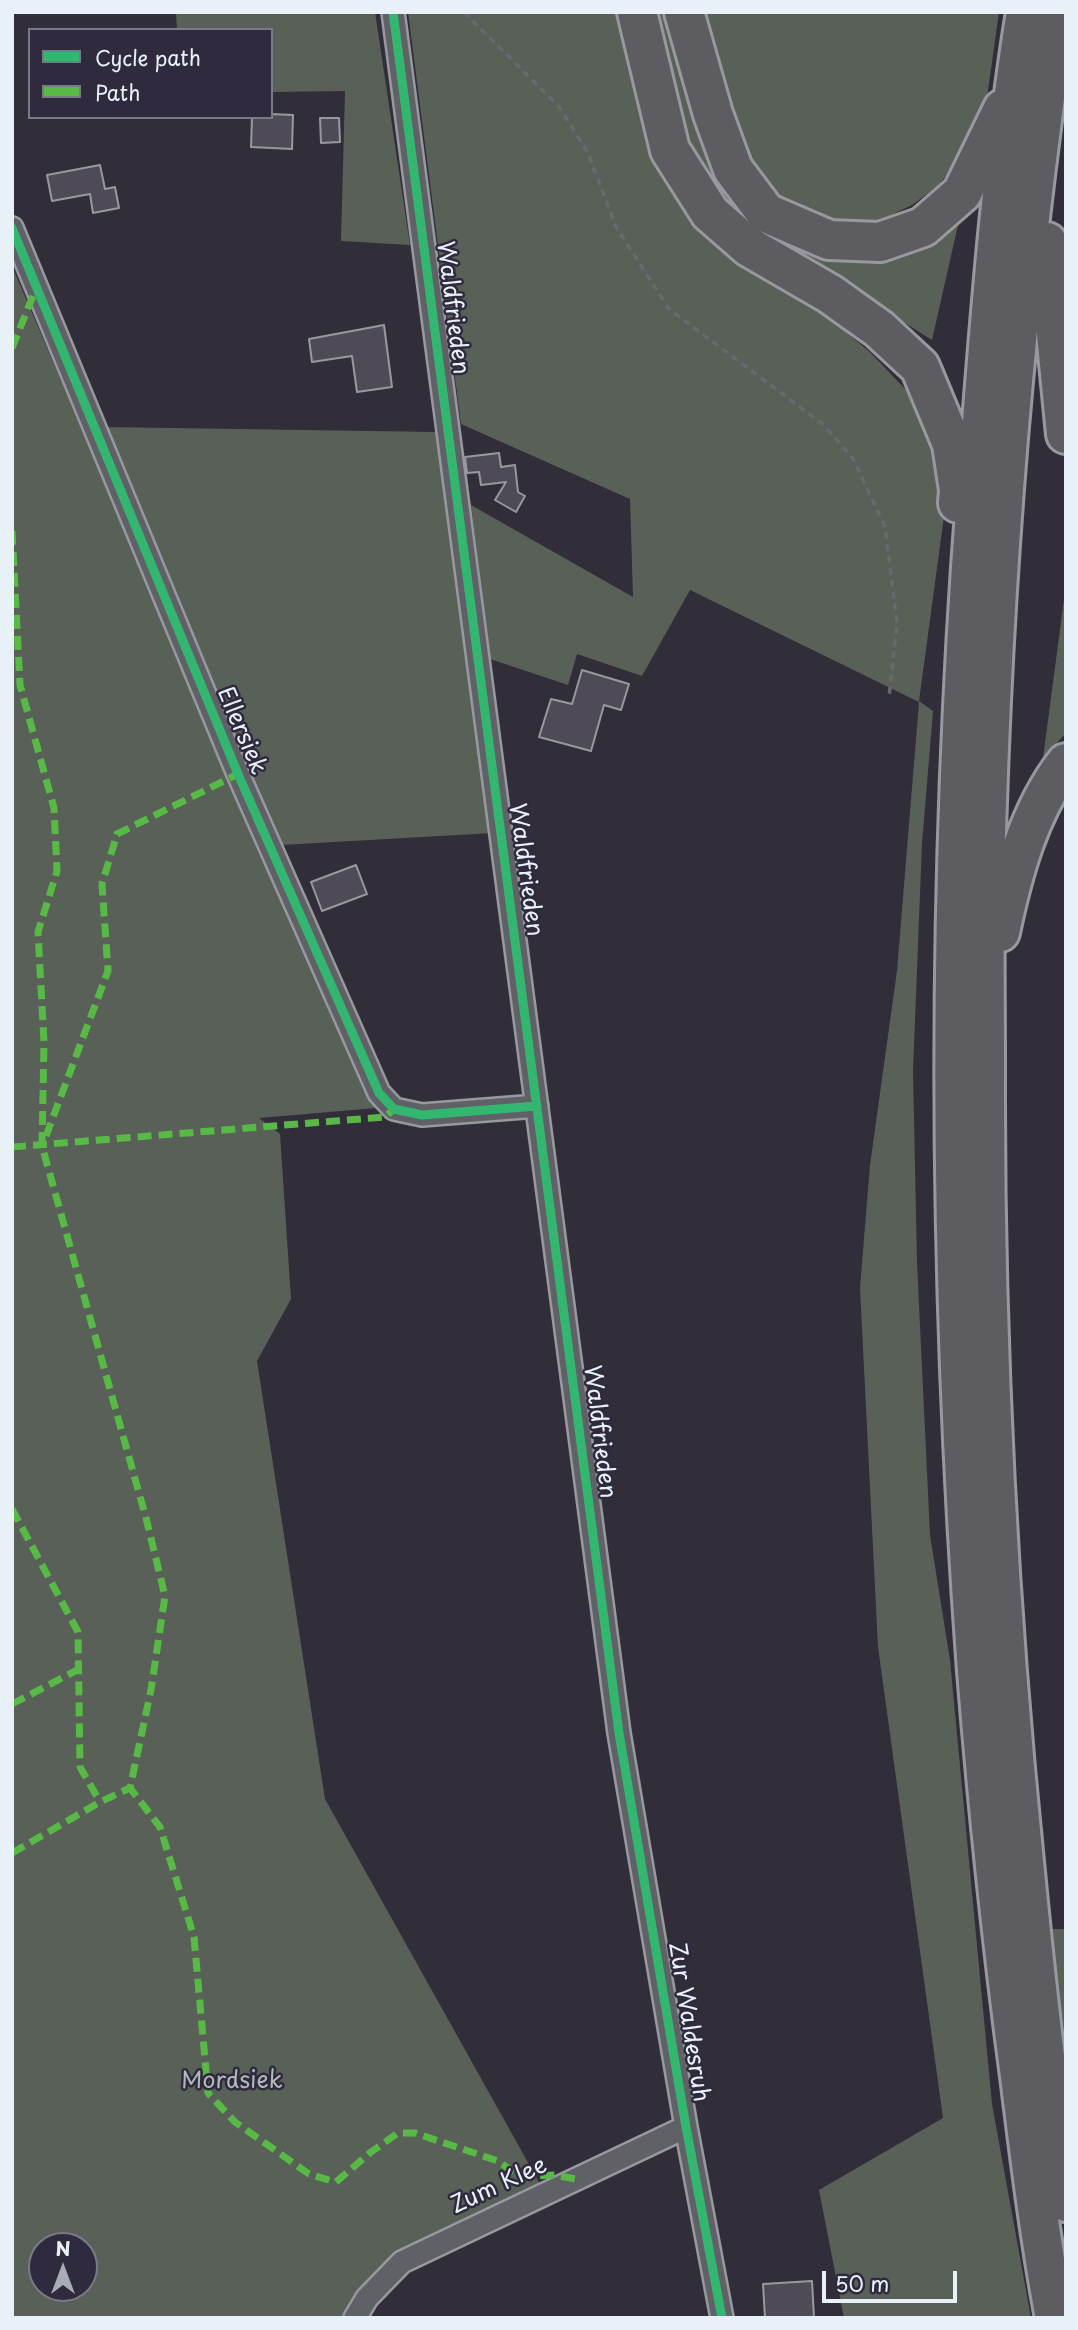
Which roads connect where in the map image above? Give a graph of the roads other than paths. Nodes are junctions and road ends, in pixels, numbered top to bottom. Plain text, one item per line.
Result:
1 (393, 12) edge
2 (637, 12) edge
3 (684, 12) edge
4 (1026, 12) edge
5 (1057, 12) edge
6 (1016, 74) junction
7 (1042, 117) junction
8 (12, 228) edge
9 (1066, 435) edge
10 (964, 653) junction
11 (1066, 764) edge
12 (985, 1006) junction
13 (537, 1106) junction
14 (619, 1733) joint
15 (686, 2127) junction
16 (1066, 2202) edge
17 (355, 2318) edge
18 (722, 2318) edge
19 (1055, 2318) edge

1 - 13 street, Waldfrieden
2 - 10 highway
3 - 6 highway
4 - 6 highway
5 - 7 highway
6 - 10 highway
7 - 9 highway
7 - 12 highway
8 - 13 street, Ellersiek
10 - 19 highway
11 - 12 highway
12 - 16 highway
13 - 14 street, Waldfrieden
14 - 15 street, Zur Waldesruh
15 - 17 street, Zum Klee
15 - 18 street, Zur Waldesruh

